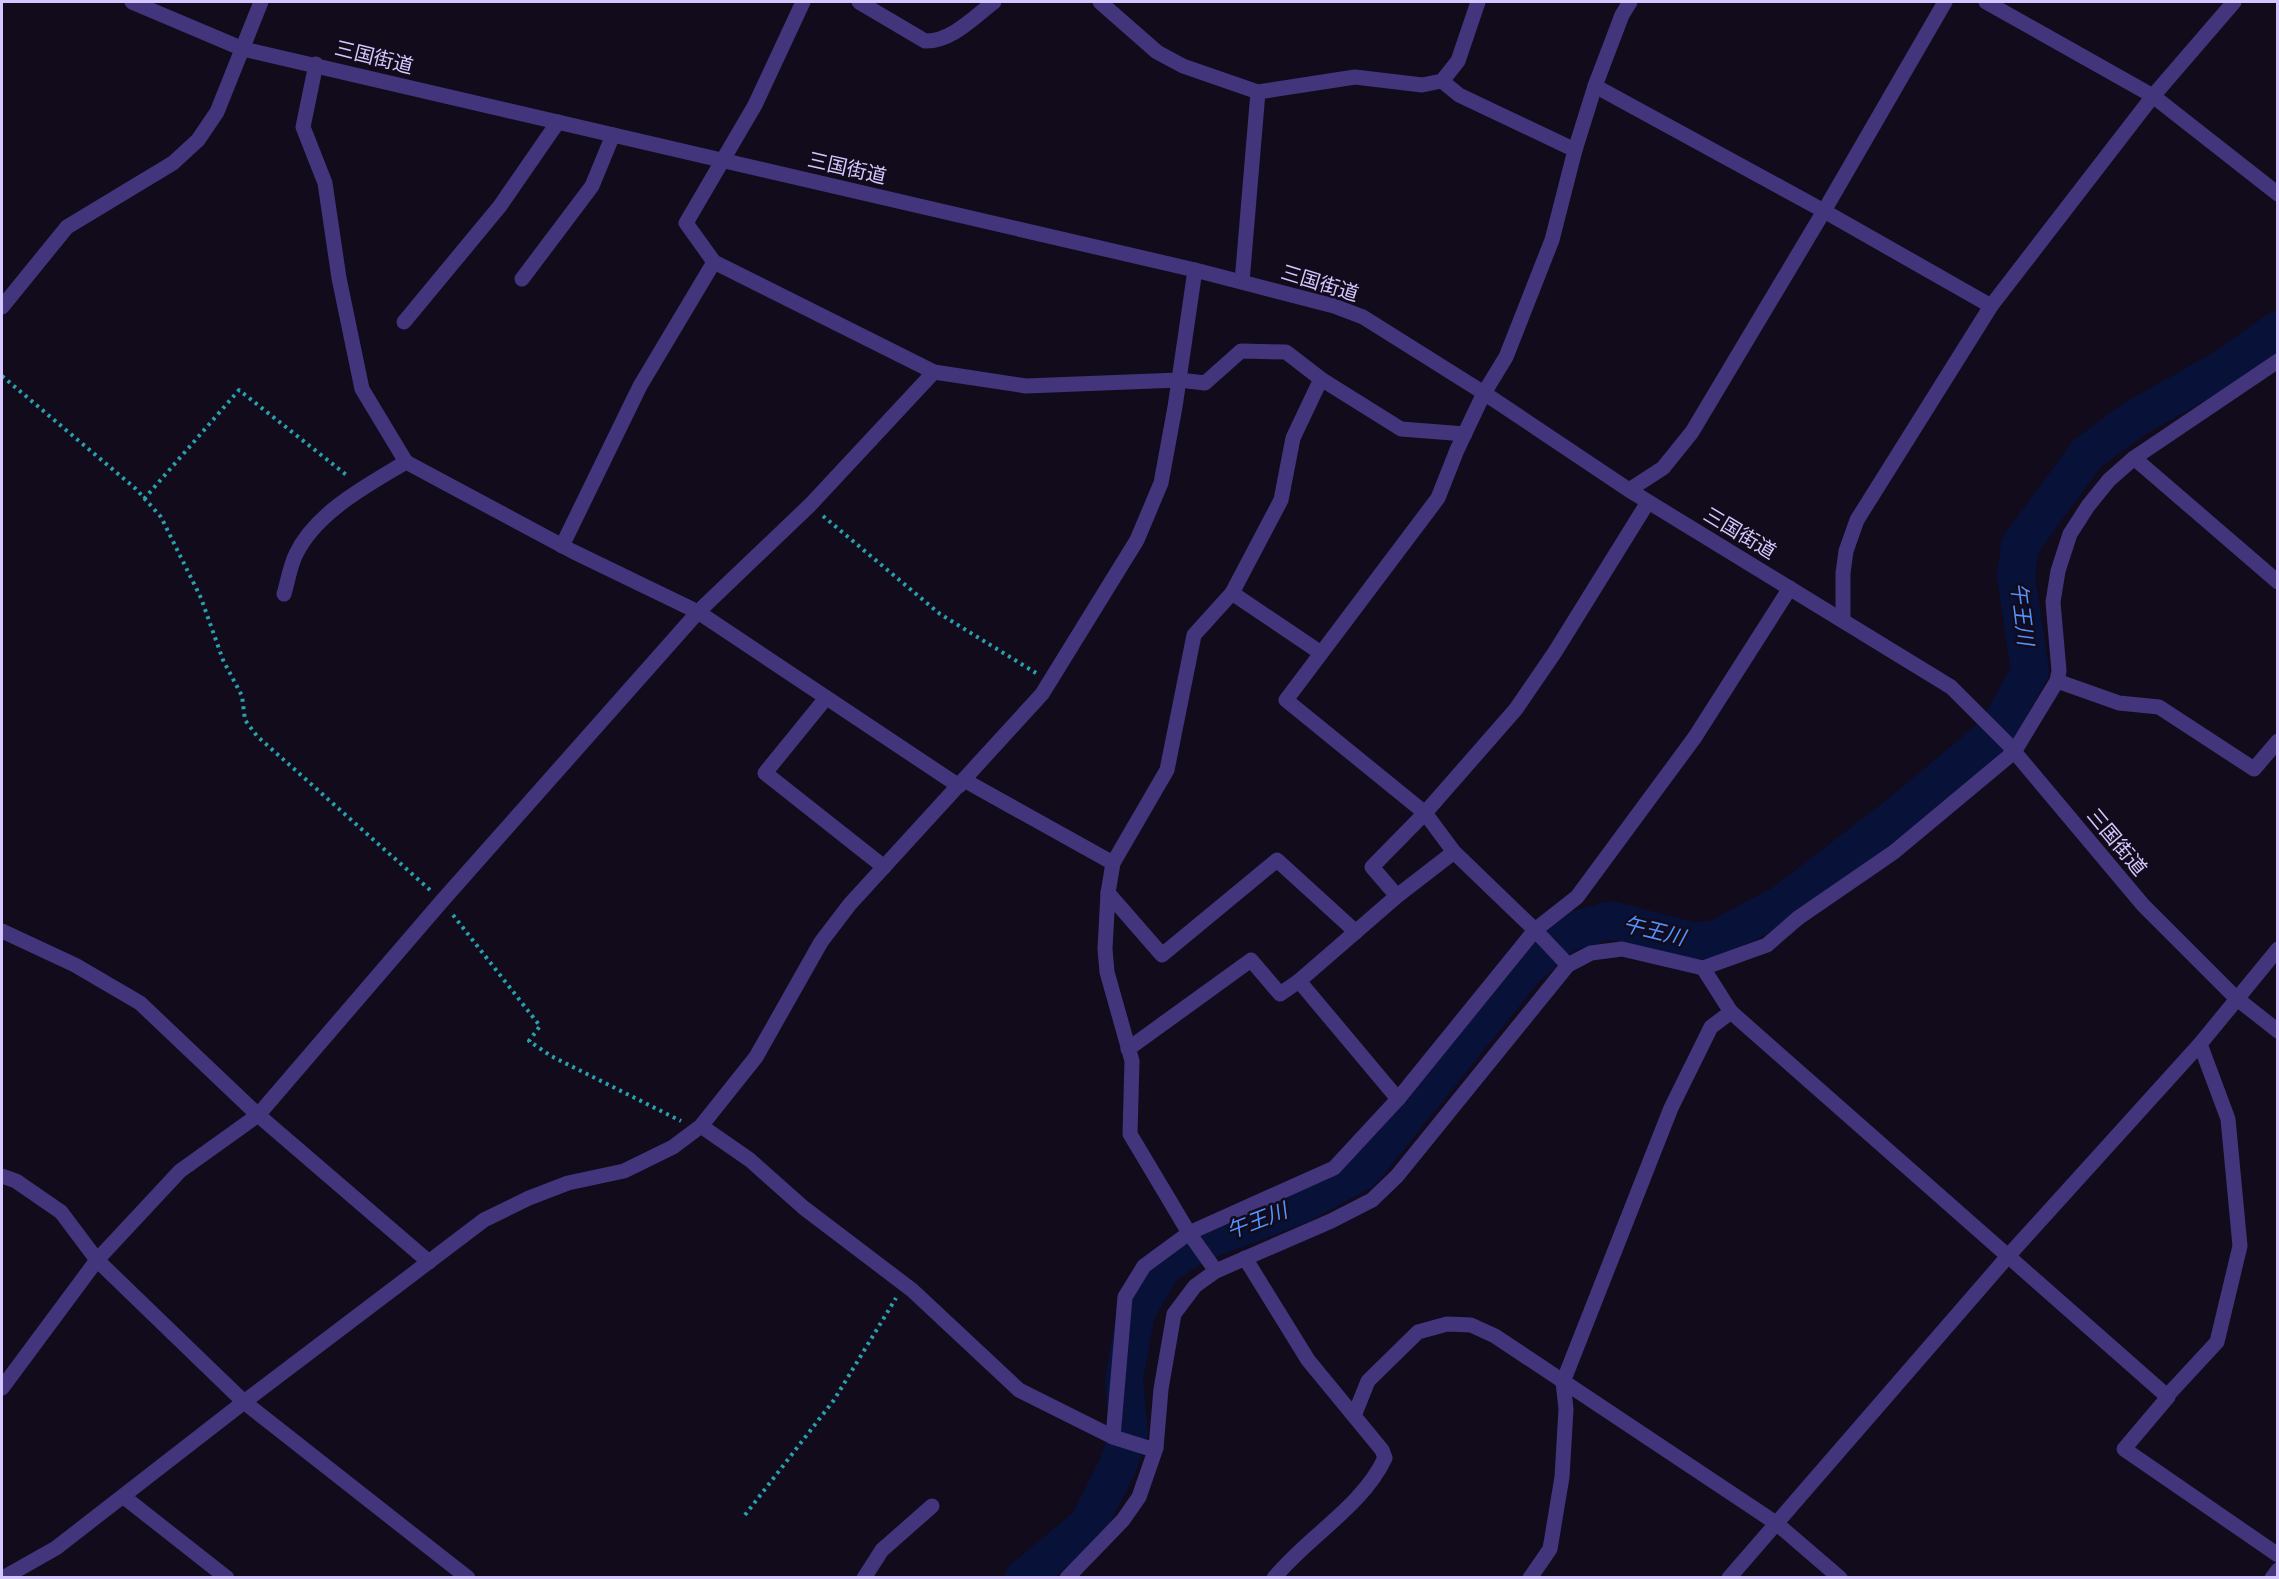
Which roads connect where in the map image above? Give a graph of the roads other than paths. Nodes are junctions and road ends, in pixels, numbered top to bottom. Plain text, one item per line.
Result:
1 (132, 2) edge
2 (261, 2) edge
3 (803, 2) edge
4 (859, 2) edge
5 (994, 2) edge
6 (1100, 2) edge
7 (1478, 2) edge
8 (1630, 2) edge
9 (1945, 2) edge
10 (1986, 2) edge
11 (2234, 2) edge
12 (243, 49) junction
13 (316, 64) junction
14 (1442, 81) junction
15 (1595, 86) junction
16 (1258, 92) junction
17 (2153, 96) junction
18 (558, 122) junction
19 (613, 135) junction
20 (1575, 150) junction
21 (723, 161) junction
22 (2277, 194) edge
23 (1824, 212) junction
24 (714, 262) junction
25 (1196, 270) junction
26 (522, 279) dead end
27 (1242, 282) junction
28 (1991, 306) junction
29 (2, 307) edge
30 (404, 322) dead end
31 (2277, 361) edge
32 (934, 372) junction
33 (1322, 379) junction
34 (1179, 380) junction
35 (1484, 393) junction
36 (1465, 434) junction
37 (2134, 458) junction
38 (406, 462) junction
39 (1629, 490) junction
40 (1648, 502) junction
41 (562, 546) junction
42 (2277, 582) edge
43 (1790, 588) junction
44 (1232, 593) junction
45 (284, 594) dead end
46 (698, 612) junction
47 (1843, 620) junction
48 (1322, 653) junction
49 (2057, 681) junction
50 (826, 698) junction
51 (2277, 741) edge
52 (2010, 748) junction
53 (962, 783) junction
54 (1425, 813) junction
55 (1454, 852) junction
56 (1113, 863) junction
57 (884, 867) junction
58 (1108, 893) junction
59 (1397, 897) junction
60 (1535, 930) junction
61 (2, 931) edge
62 (1356, 932) junction
63 (2277, 949) edge
64 (1566, 962) junction
65 (1703, 968) junction
66 (1299, 981) junction
67 (2236, 998) junction
68 (1731, 1012) junction
69 (2277, 1031) edge
70 (2200, 1044) junction
71 (1128, 1049) junction
72 (1398, 1099) junction
73 (258, 1115) junction
74 (699, 1128) junction
75 (2, 1176) edge
76 (1189, 1233) junction
77 (2009, 1255) junction
78 (1245, 1258) junction
79 (97, 1260) junction
80 (429, 1262) junction
81 (1214, 1266) junction
82 (1563, 1382) junction
83 (2, 1388) edge
84 (2167, 1396) junction
85 (244, 1402) junction
86 (1354, 1416) junction
87 (1113, 1437) junction
88 (1152, 1448) junction
89 (123, 1497) junction
90 (932, 1506) dead end
91 (1776, 1523) junction
92 (2277, 1554) edge
93 (2277, 1570) edge
94 (3, 1578) edge
95 (227, 1578) edge
96 (468, 1578) edge
97 (864, 1578) edge
98 (1067, 1578) edge
99 (1274, 1578) edge
100 (1530, 1578) edge
101 (1728, 1578) edge
102 (1840, 1578) edge
103 (2272, 1578) edge

1 - 12 street, 三国街道
2 - 12 street
3 - 21 street
4 - 5 street
6 - 16 street
7 - 14 street
8 - 15 street
9 - 23 street
10 - 17 street
11 - 17 street
12 - 13 street, 三国街道
12 - 29 street
13 - 18 street, 三国街道
13 - 38 street
14 - 16 street
14 - 20 street
15 - 20 street
15 - 23 street
16 - 27 street
17 - 22 street
17 - 28 street
18 - 19 street, 三国街道
18 - 30 street
19 - 21 street, 三国街道
19 - 26 street
20 - 35 street
21 - 24 street
21 - 25 street, 三国街道
23 - 28 street
23 - 39 street
24 - 32 street
24 - 41 street
25 - 27 street, 三国街道
25 - 34 street
27 - 35 street, 三国街道
28 - 47 street
31 - 37 street
32 - 34 street
32 - 46 street
33 - 34 street
33 - 36 street
33 - 44 street
34 - 53 street
35 - 36 street
35 - 39 street, 三国街道
36 - 48 street
37 - 42 street
37 - 49 street
38 - 41 street
38 - 45 street
39 - 40 street, 三国街道
40 - 43 street, 三国街道
40 - 54 street
41 - 46 street
43 - 47 street, 三国街道
43 - 60 street
44 - 48 street
44 - 56 street
46 - 50 street
46 - 73 street
47 - 52 street, 三国街道
48 - 54 street
49 - 51 street
49 - 52 street
50 - 53 street
50 - 57 street
52 - 65 street
52 - 67 street, 三国街道
53 - 56 street
53 - 57 street
54 - 55 street
54 - 59 street
55 - 59 street
55 - 60 street
56 - 58 street
57 - 74 street
58 - 62 street
58 - 71 street
59 - 62 street
60 - 64 street
60 - 72 street
61 - 73 street
62 - 66 street
63 - 67 street
64 - 65 street
64 - 78 street
65 - 68 street
66 - 71 street
66 - 72 street
67 - 69 street, 三国街道
67 - 70 street
68 - 77 street
68 - 82 street
70 - 77 street
70 - 84 street
71 - 76 street
72 - 76 street
73 - 79 street
73 - 80 street
74 - 80 street
74 - 87 street
75 - 79 street
76 - 81 street
76 - 87 street
77 - 84 street
77 - 91 street
78 - 81 street
78 - 86 street
79 - 83 street
79 - 85 street
80 - 85 street
81 - 88 street
82 - 86 street
82 - 91 street
82 - 100 street
84 - 92 street
85 - 89 street
85 - 96 street
86 - 99 street
87 - 88 street
88 - 98 street
89 - 94 street
89 - 95 street
90 - 97 street
91 - 101 street
91 - 102 street
93 - 103 street

